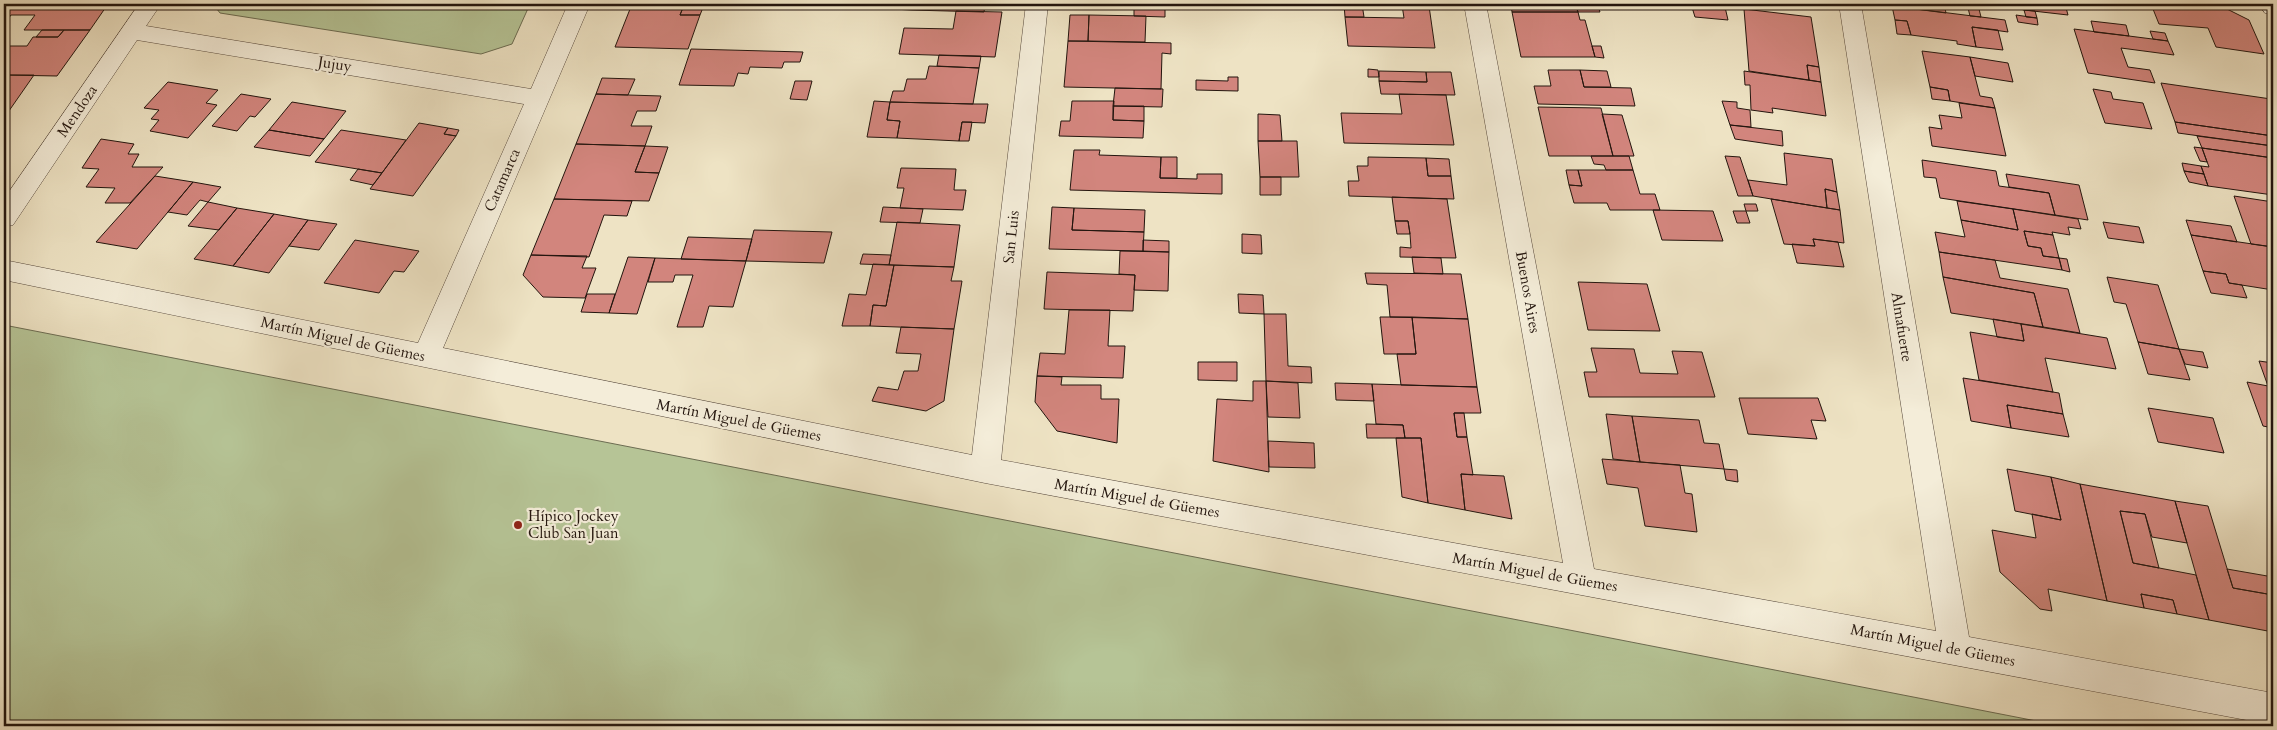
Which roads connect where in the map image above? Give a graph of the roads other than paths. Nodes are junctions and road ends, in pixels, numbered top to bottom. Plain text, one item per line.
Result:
1 (150, 4) edge
2 (579, 4) edge
3 (1038, 4) edge
4 (1475, 4) edge
5 (1850, 4) edge
6 (2269, 4) edge
7 (2273, 8) edge
8 (132, 31) junction
9 (538, 98) junction
10 (4, 218) edge
11 (4, 270) edge
12 (426, 356) junction
13 (985, 470) junction
14 (1582, 580) junction
15 (1955, 649) junction
16 (2273, 709) edge

1 - 8 street, Mendoza
2 - 9 street, Catamarca
3 - 13 street, San Luis
4 - 14 street, Buenos Aires
5 - 15 street, Almafuerte
6 - 7 street
8 - 9 street, Jujuy
8 - 10 street, Mendoza
9 - 12 street, Catamarca
11 - 12 street, Martín Miguel de Güemes
12 - 13 street, Martín Miguel de Güemes
13 - 14 street, Martín Miguel de Güemes
14 - 15 street, Martín Miguel de Güemes
15 - 16 street, Martín Miguel de Güemes

